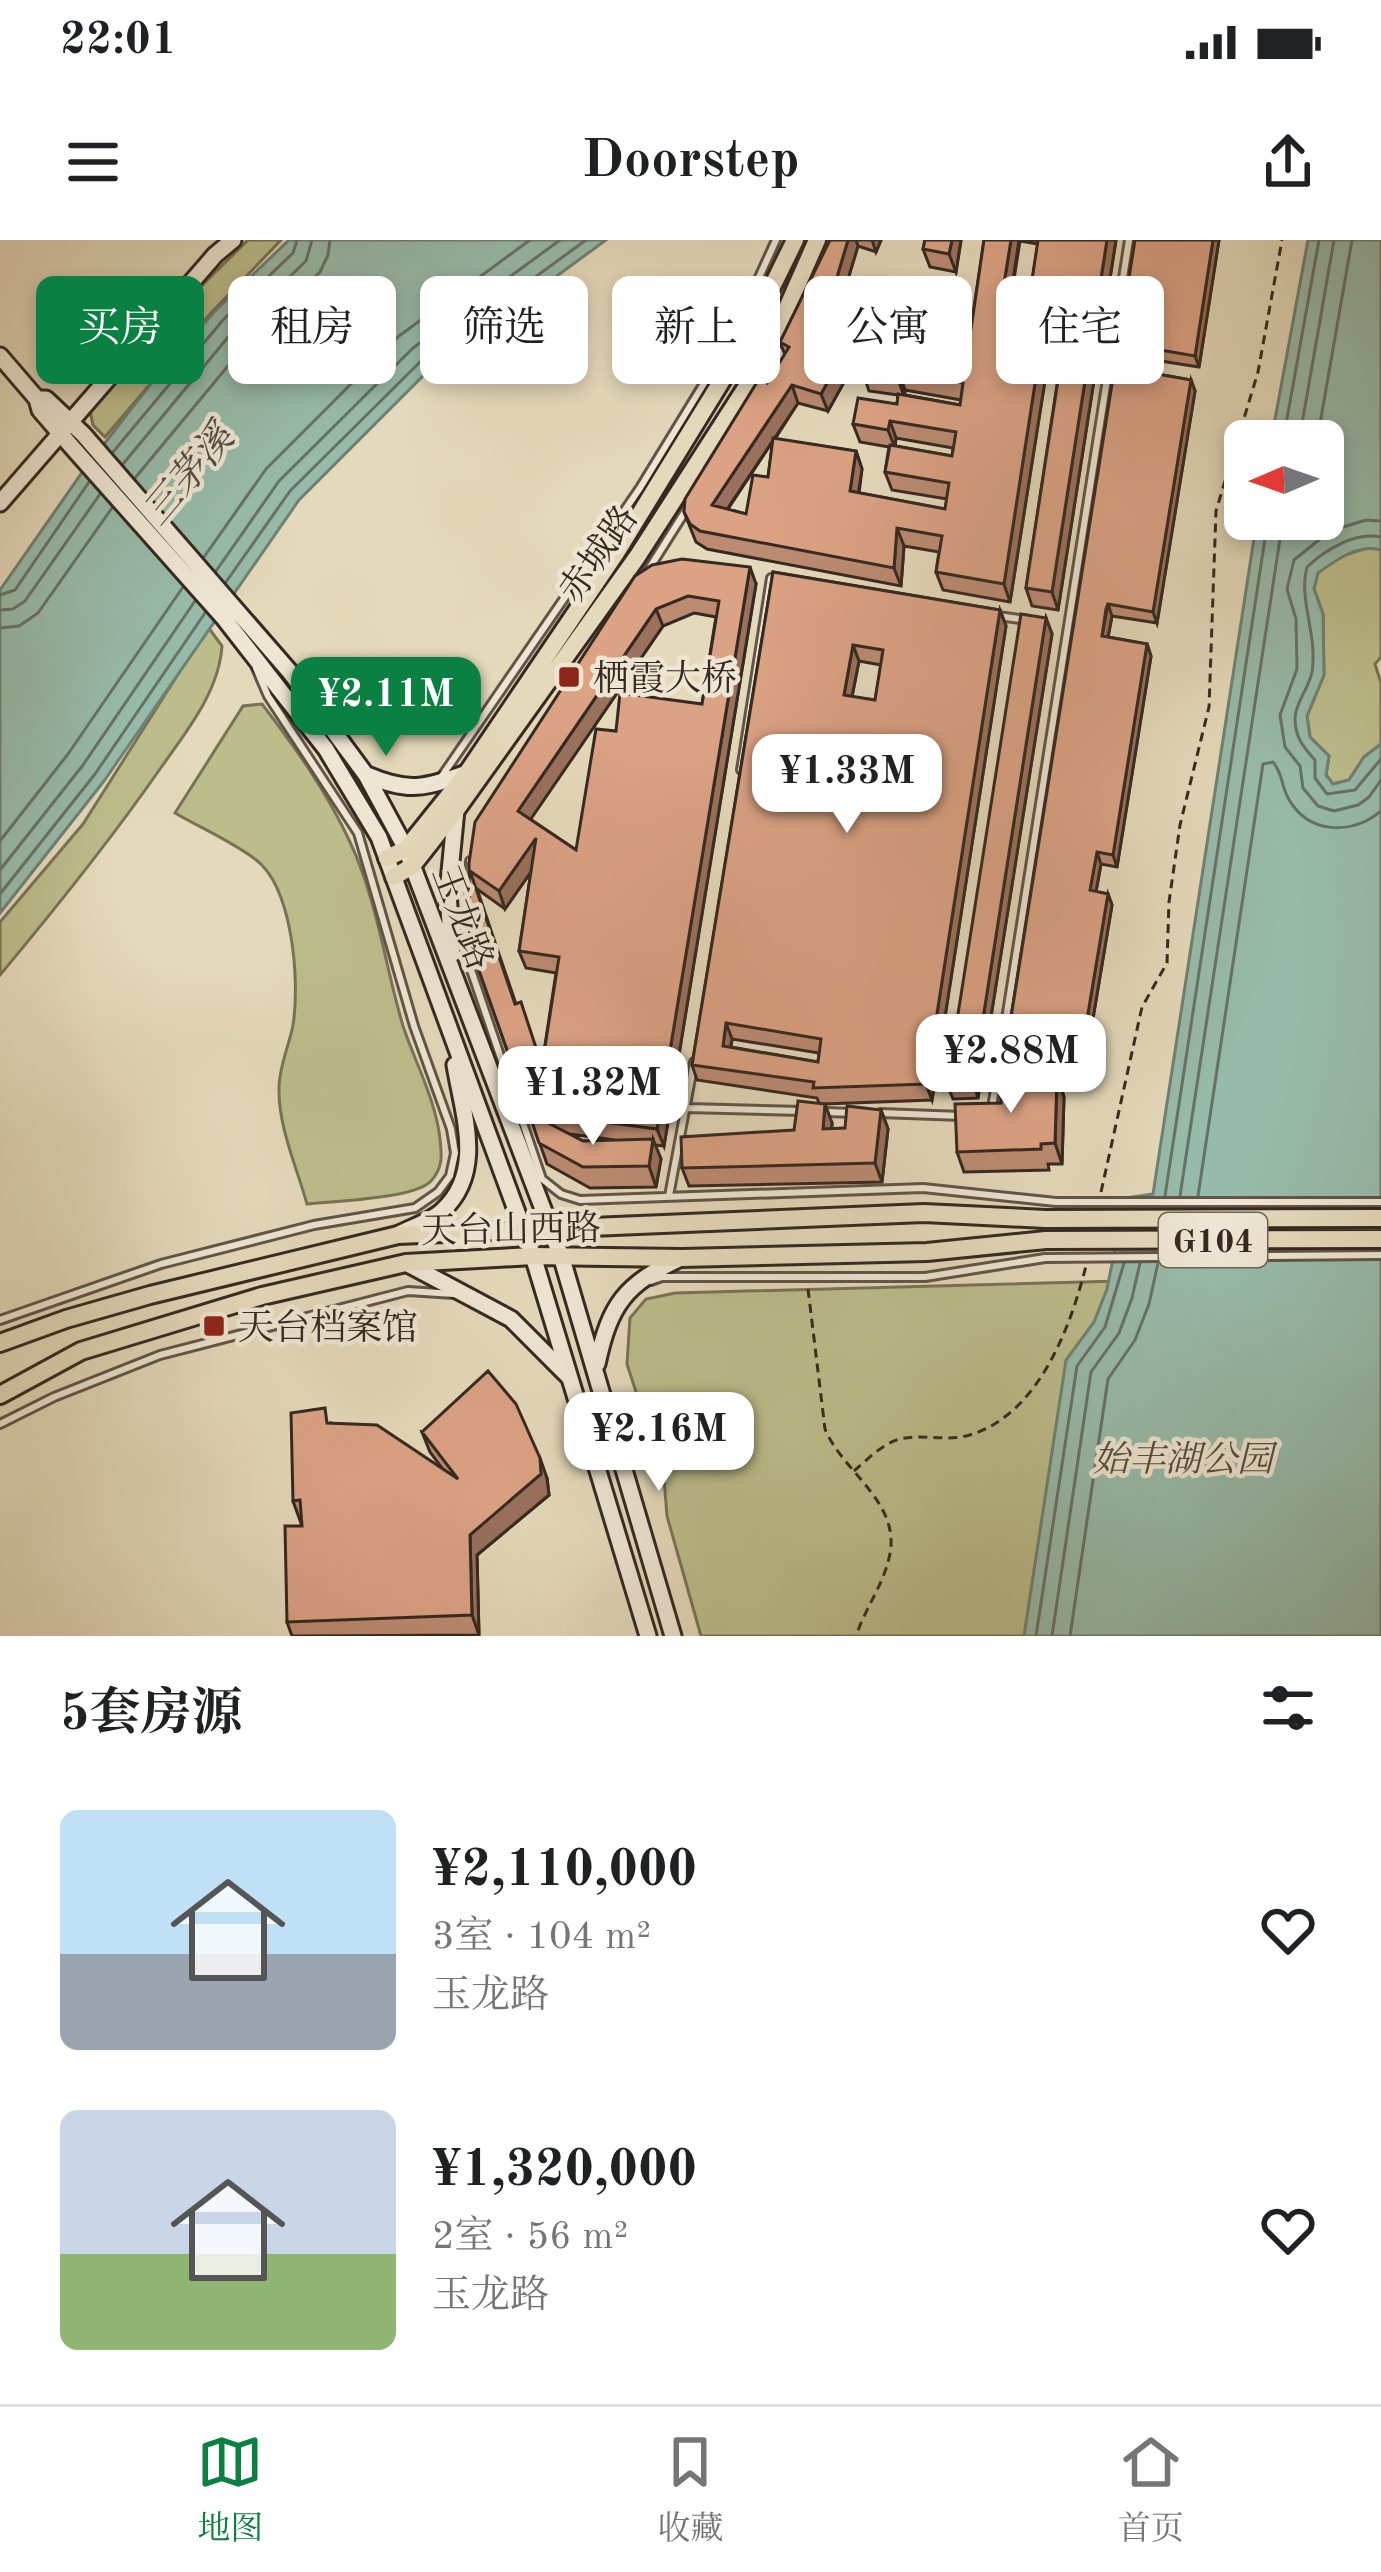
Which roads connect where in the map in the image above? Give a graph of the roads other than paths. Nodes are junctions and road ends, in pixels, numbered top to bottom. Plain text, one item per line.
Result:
1 (233, 240) edge
2 (776, 240) edge
3 (795, 240) edge
4 (817, 240) edge
5 (1129, 240) edge
6 (786, 344) edge
7 (0, 356) edge
8 (752, 404) edge
9 (71, 435) junction
10 (692, 501) edge
11 (0, 503) edge
12 (607, 552) junction
13 (646, 558) junction
14 (673, 563) edge
15 (771, 578) edge
16 (643, 579) edge
17 (227, 609) junction
18 (998, 616) edge
19 (1044, 623) edge
20 (247, 649) junction
21 (467, 772) junction
22 (366, 775) junction
23 (437, 783) junction
24 (738, 786) edge
25 (456, 810) junction
26 (473, 842) edge
27 (387, 858) junction
28 (409, 858) junction
29 (394, 878) junction
30 (453, 969) junction
31 (446, 1021) junction
32 (694, 1062) edge
33 (687, 1108) junction
34 (967, 1116) edge
35 (991, 1116) edge
36 (669, 1197) junction
37 (1381, 1202) edge
38 (1381, 1218) edge
39 (522, 1228) junction
40 (550, 1231) junction
41 (398, 1235) junction
42 (1381, 1239) edge
43 (1045, 1249) junction
44 (1381, 1255) edge
45 (532, 1256) junction
46 (562, 1258) junction
47 (682, 1258) junction
48 (406, 1263) junction
49 (630, 1288) junction
50 (469, 1295) junction
51 (0, 1320) edge
52 (0, 1343) edge
53 (596, 1366) junction
54 (573, 1382) junction
55 (0, 1395) edge
56 (0, 1424) edge
57 (648, 1636) edge
58 (674, 1636) edge

1 - 9 main road
2 - 12 lane
3 - 12 main road, 赤城路
4 - 13 main road, 赤城路
5 - 35 lane
6 - 8 lane
7 - 9 main road
9 - 11 main road
9 - 17 main road
10 - 13 lane
12 - 13 lane
12 - 21 main road, 赤城路
12 - 23 lane
13 - 14 lane
13 - 16 lane
13 - 25 main road, 赤城路
15 - 24 lane
17 - 20 main road, 玉龙路
17 - 22 main road, 玉龙路
18 - 19 lane
20 - 27 main road, 玉龙路
20 - 51 lane
21 - 23 main road
21 - 28 main road, 赤城路
22 - 23 main road
22 - 28 main road, 玉龙路
25 - 28 main road, 赤城路
25 - 30 main road
26 - 36 lane
27 - 28 main road, 赤城路
27 - 29 main road, 玉龙路
28 - 29 main road, 赤城路
28 - 30 main road, 玉龙路
29 - 31 main road, 玉龙路
30 - 40 main road, 玉龙路
31 - 39 main road, 玉龙路
31 - 41 main road
32 - 33 lane
33 - 34 lane
33 - 36 lane
36 - 37 lane, bridge
38 - 40 main road, 天台山西路 / G104, bridge
39 - 40 main road, 天台山西路
39 - 41 main road, 天台山西路
39 - 45 main road, 玉龙路
40 - 46 main road, 玉龙路
41 - 52 main road, 天台山西路
42 - 43 main road, G104, bridge
43 - 44 lane, bridge
43 - 47 main road, 天台山西路
43 - 49 lane
45 - 46 main road, 天台山西路
45 - 48 main road, 天台山西路
45 - 54 main road, 玉龙路
46 - 47 main road, 天台山西路
46 - 53 main road, 玉龙路
47 - 49 main road
48 - 50 main road
48 - 55 main road, 天台山西路
49 - 53 main road
50 - 54 main road
50 - 56 lane
53 - 58 main road, 玉龙路
54 - 57 main road, 玉龙路

